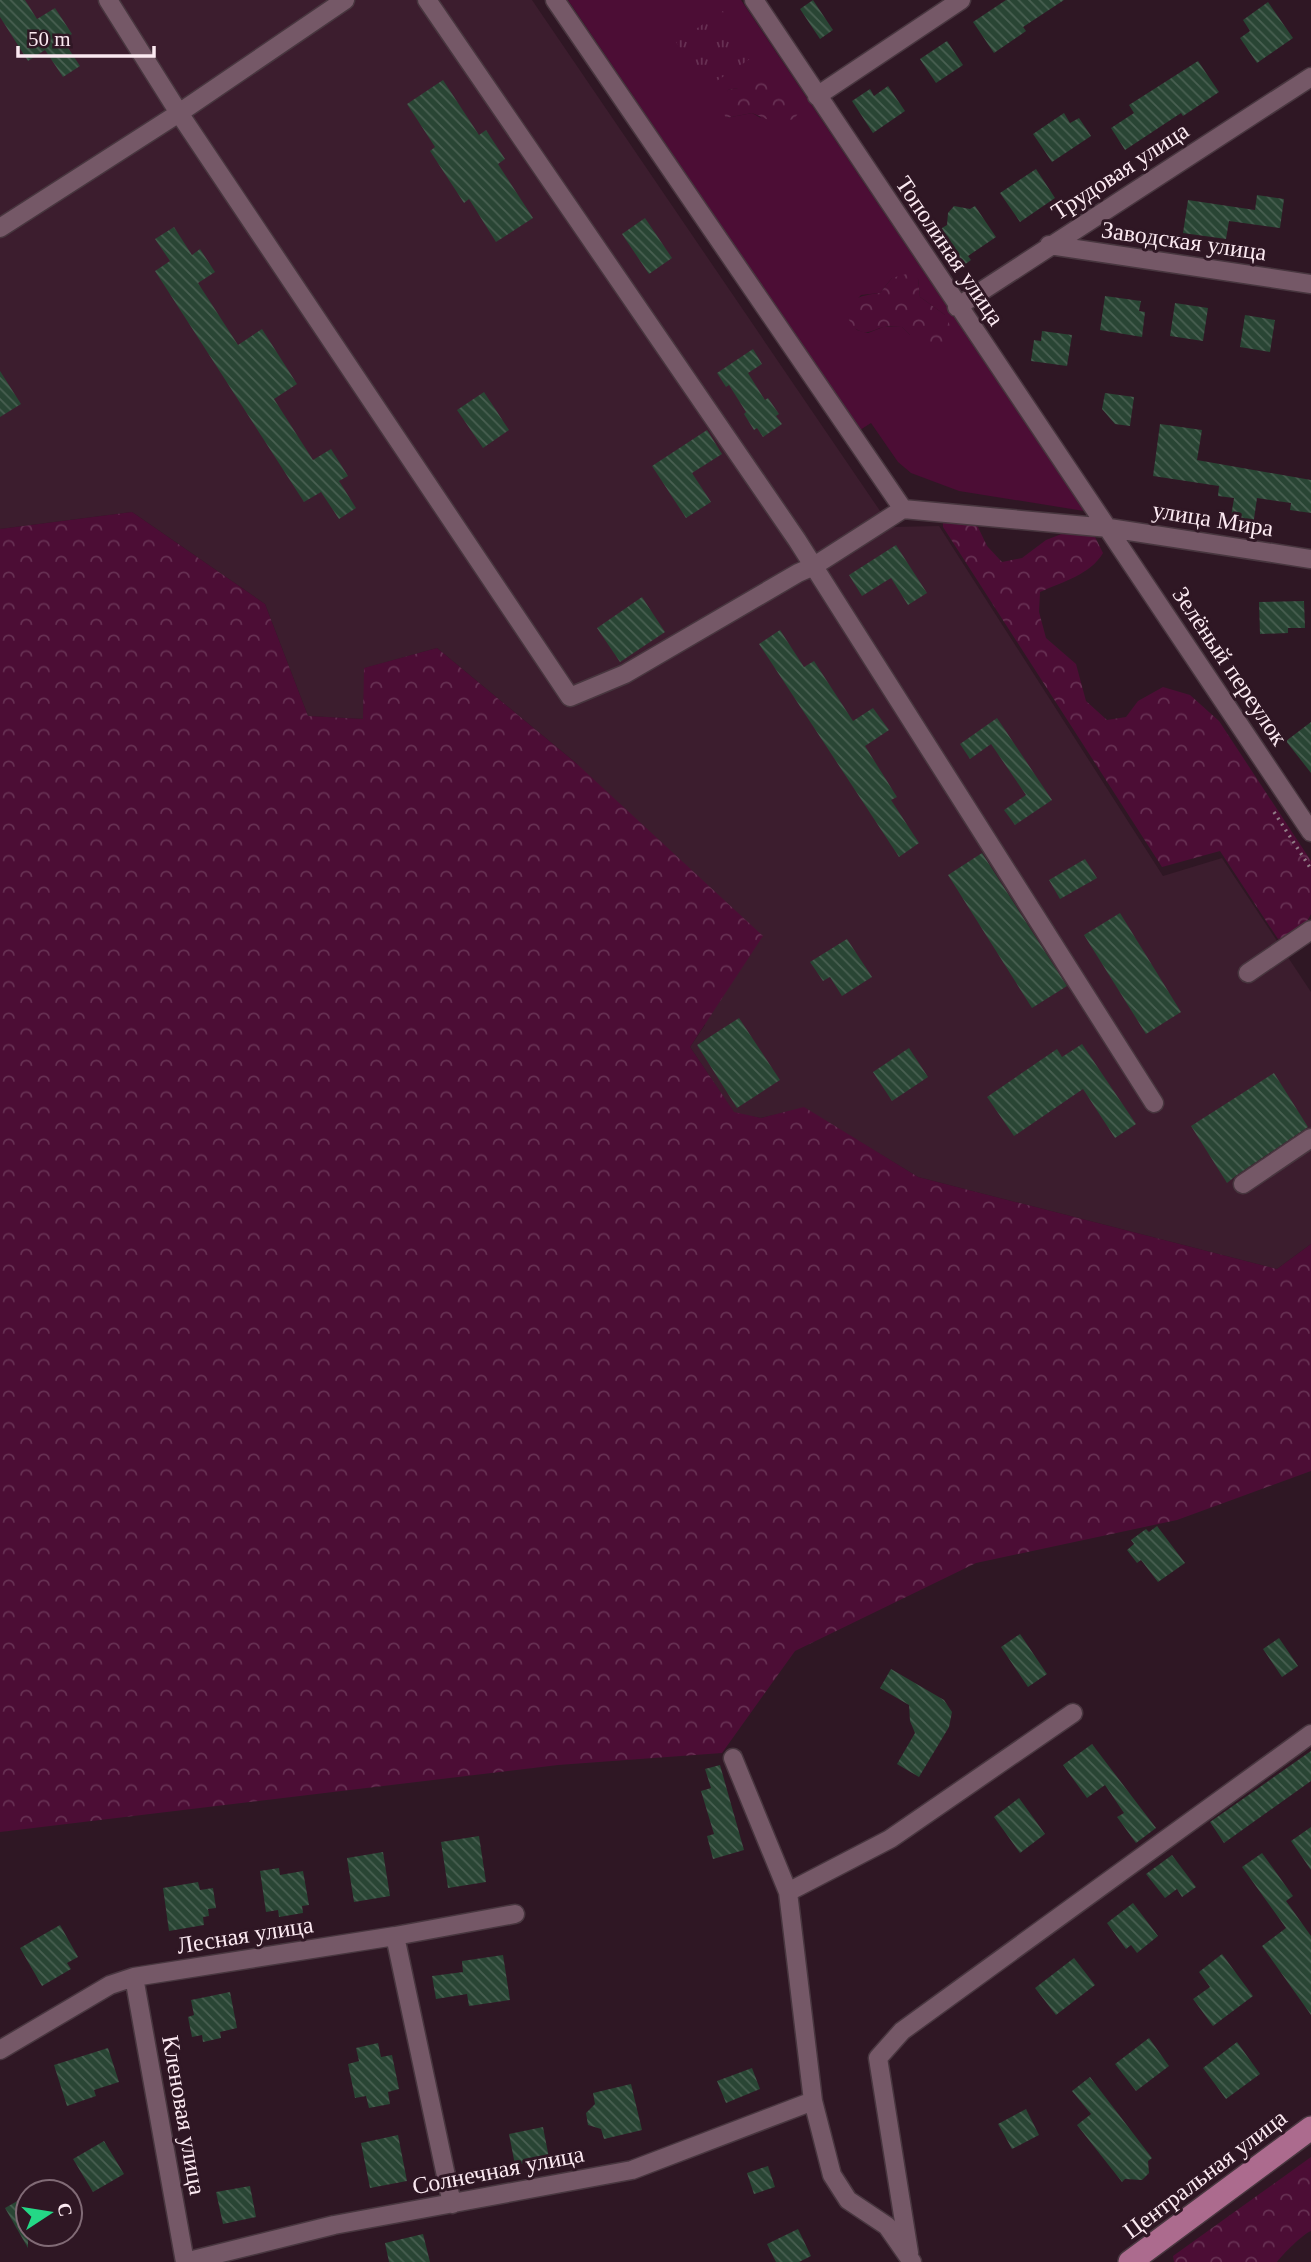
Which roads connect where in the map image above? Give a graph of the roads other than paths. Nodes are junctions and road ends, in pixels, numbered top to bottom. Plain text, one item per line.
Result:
1 (108, 0) edge
2 (345, 0) edge
3 (427, 0) edge
4 (555, 0) edge
5 (754, 0) edge
6 (961, 0) edge
7 (1311, 77) edge
8 (817, 96) junction
9 (179, 113) junction
10 (0, 228) edge
11 (1049, 246) junction
12 (1311, 284) edge
13 (957, 307) junction
14 (903, 509) junction
15 (1108, 528) junction
16 (1311, 559) edge
17 (814, 566) junction
18 (1311, 832) edge
19 (1311, 930) edge
20 (1248, 973) dead end
21 (1154, 1103) dead end
22 (1311, 1138) edge
23 (1243, 1184) dead end
24 (1073, 1713) dead end
25 (1311, 1734) edge
26 (733, 1758) dead end
27 (788, 1892) junction
28 (515, 1914) dead end
29 (395, 1936) junction
30 (134, 1977) junction
31 (0, 2050) edge
32 (813, 2101) junction
33 (1311, 2128) edge
34 (452, 2204) junction
35 (911, 2259) edge
36 (185, 2262) edge
37 (1130, 2262) edge

1 - 9 street
2 - 9 street
3 - 17 street
4 - 14 street
5 - 8 street, Тополиная улица
6 - 8 street
7 - 11 street, Трудовая улица
8 - 13 street, Тополиная улица
9 - 10 street
9 - 17 street
11 - 12 street, Заводская улица
11 - 13 street, Трудовая улица
13 - 15 street, Тополиная улица
14 - 15 street, улица Мира
14 - 17 street
15 - 16 street, улица Мира
15 - 18 street, Зелёный переулок
17 - 21 street
19 - 20 street
22 - 23 street
24 - 27 street
25 - 35 street
26 - 27 street
27 - 32 street
28 - 29 street, Лесная улица
29 - 30 street, Лесная улица
29 - 34 street
30 - 31 street, Лесная улица
30 - 36 street, Кленовая улица
32 - 34 street, Солнечная улица
32 - 35 street
33 - 37 main road, Центральная улица
34 - 36 street, Солнечная улица

